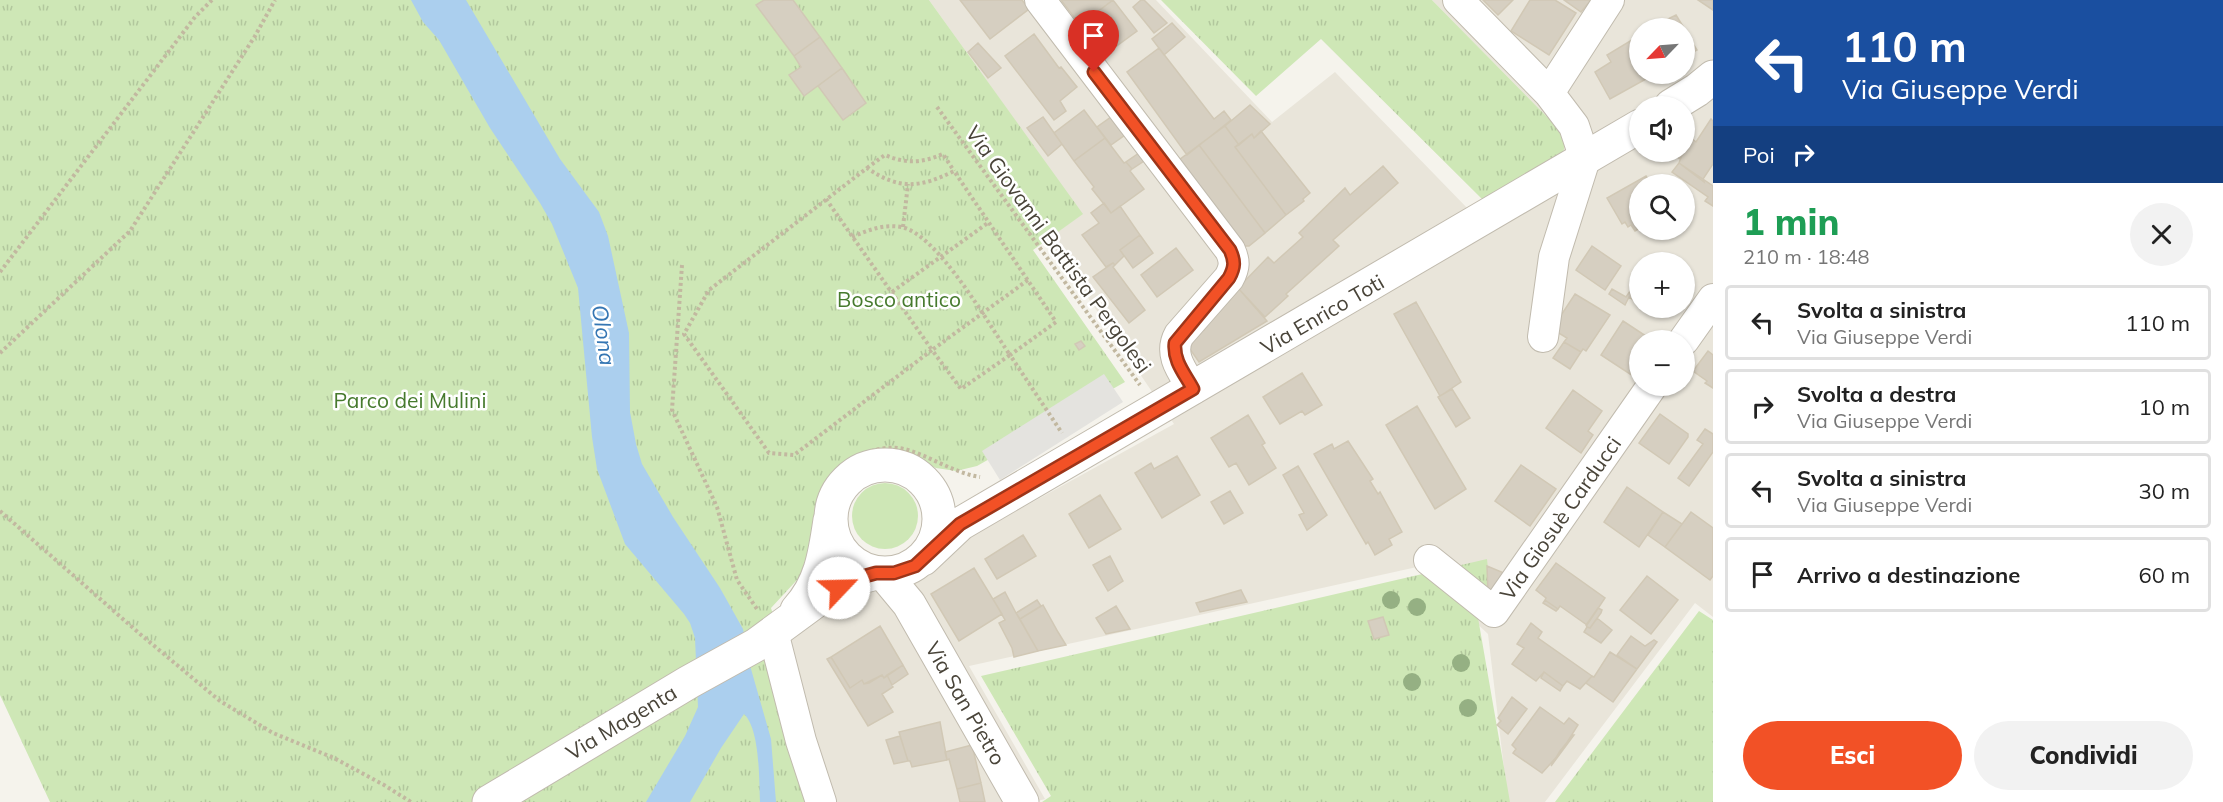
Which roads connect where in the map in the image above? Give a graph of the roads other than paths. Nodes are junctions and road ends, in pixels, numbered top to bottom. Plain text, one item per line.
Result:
1 (1040, 0) edge
2 (1458, 0) edge
3 (1609, 0) edge
4 (1549, 93) junction
5 (1629, 133) edge
6 (1585, 159) junction
7 (1713, 299) edge
8 (1691, 330) edge
9 (1543, 338) dead end
10 (1193, 389) junction
11 (1645, 396) edge
12 (925, 482) junction
13 (996, 488) junction
14 (825, 506) junction
15 (1429, 560) dead end
16 (897, 569) junction
17 (771, 634) junction
18 (489, 802) edge
19 (821, 802) edge
20 (1022, 802) edge

1 - 10 street
2 - 4 street
3 - 4 street
4 - 6 street
5 - 6 street, Via Enrico Toti
6 - 9 street
6 - 10 street, Via Enrico Toti
7 - 8 street
10 - 13 street, Via Enrico Toti
11 - 15 street, Via Giosuè Carducci
12 - 13 street, Via Enrico Toti
12 - 14 street, Via Enrico Toti
12 - 16 street
13 - 16 street, Via Enrico Toti
14 - 16 street
14 - 17 street, Via Enrico Toti
16 - 17 street, Via Enrico Toti
16 - 20 street, Via San Pietro
17 - 18 street, Via Magenta
17 - 19 street

